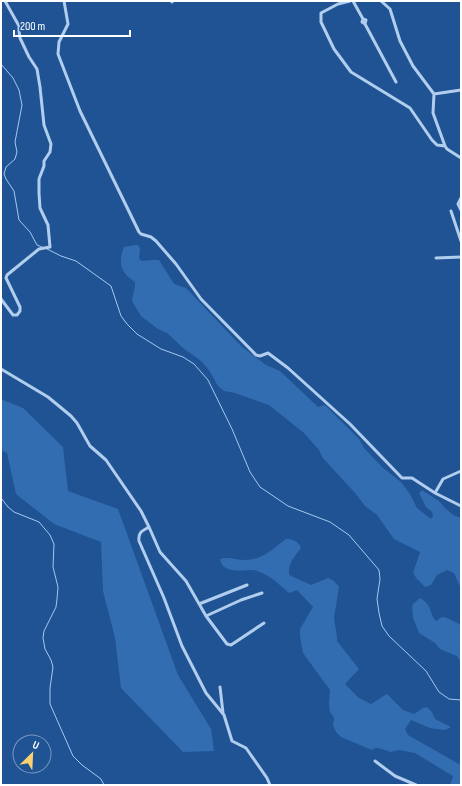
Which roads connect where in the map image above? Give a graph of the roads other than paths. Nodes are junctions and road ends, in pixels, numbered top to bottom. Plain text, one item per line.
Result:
1 (5, 1) edge
2 (64, 1) edge
3 (351, 1) edge
4 (381, 1) edge
5 (337, 3) edge
6 (396, 82) dead end
7 (461, 90) edge
8 (434, 94) junction
9 (445, 146) junction
10 (461, 158) edge
11 (461, 198) edge
12 (461, 210) edge
13 (451, 211) dead end
14 (461, 241) edge
15 (461, 257) edge
16 (436, 258) dead end
17 (1, 299) edge
18 (1, 369) edge
19 (461, 471) edge
20 (435, 493) junction
21 (461, 506) edge
22 (149, 527) junction
23 (247, 585) dead end
24 (262, 593) dead end
25 (199, 604) junction
26 (206, 616) junction
27 (264, 623) dead end
28 (220, 687) dead end
29 (224, 715) junction
30 (374, 761) dead end
31 (270, 785) edge
32 (416, 785) edge

1 - 17 street
2 - 20 street
3 - 5 street
3 - 6 street
4 - 8 street
5 - 9 street
7 - 8 street
8 - 9 street
9 - 10 street
11 - 12 street
13 - 14 street
15 - 16 street
18 - 22 street
19 - 20 street
20 - 21 street
22 - 25 street
22 - 29 street
23 - 25 street
24 - 26 street
25 - 26 street
26 - 27 street
28 - 29 street
29 - 31 street
30 - 32 street

